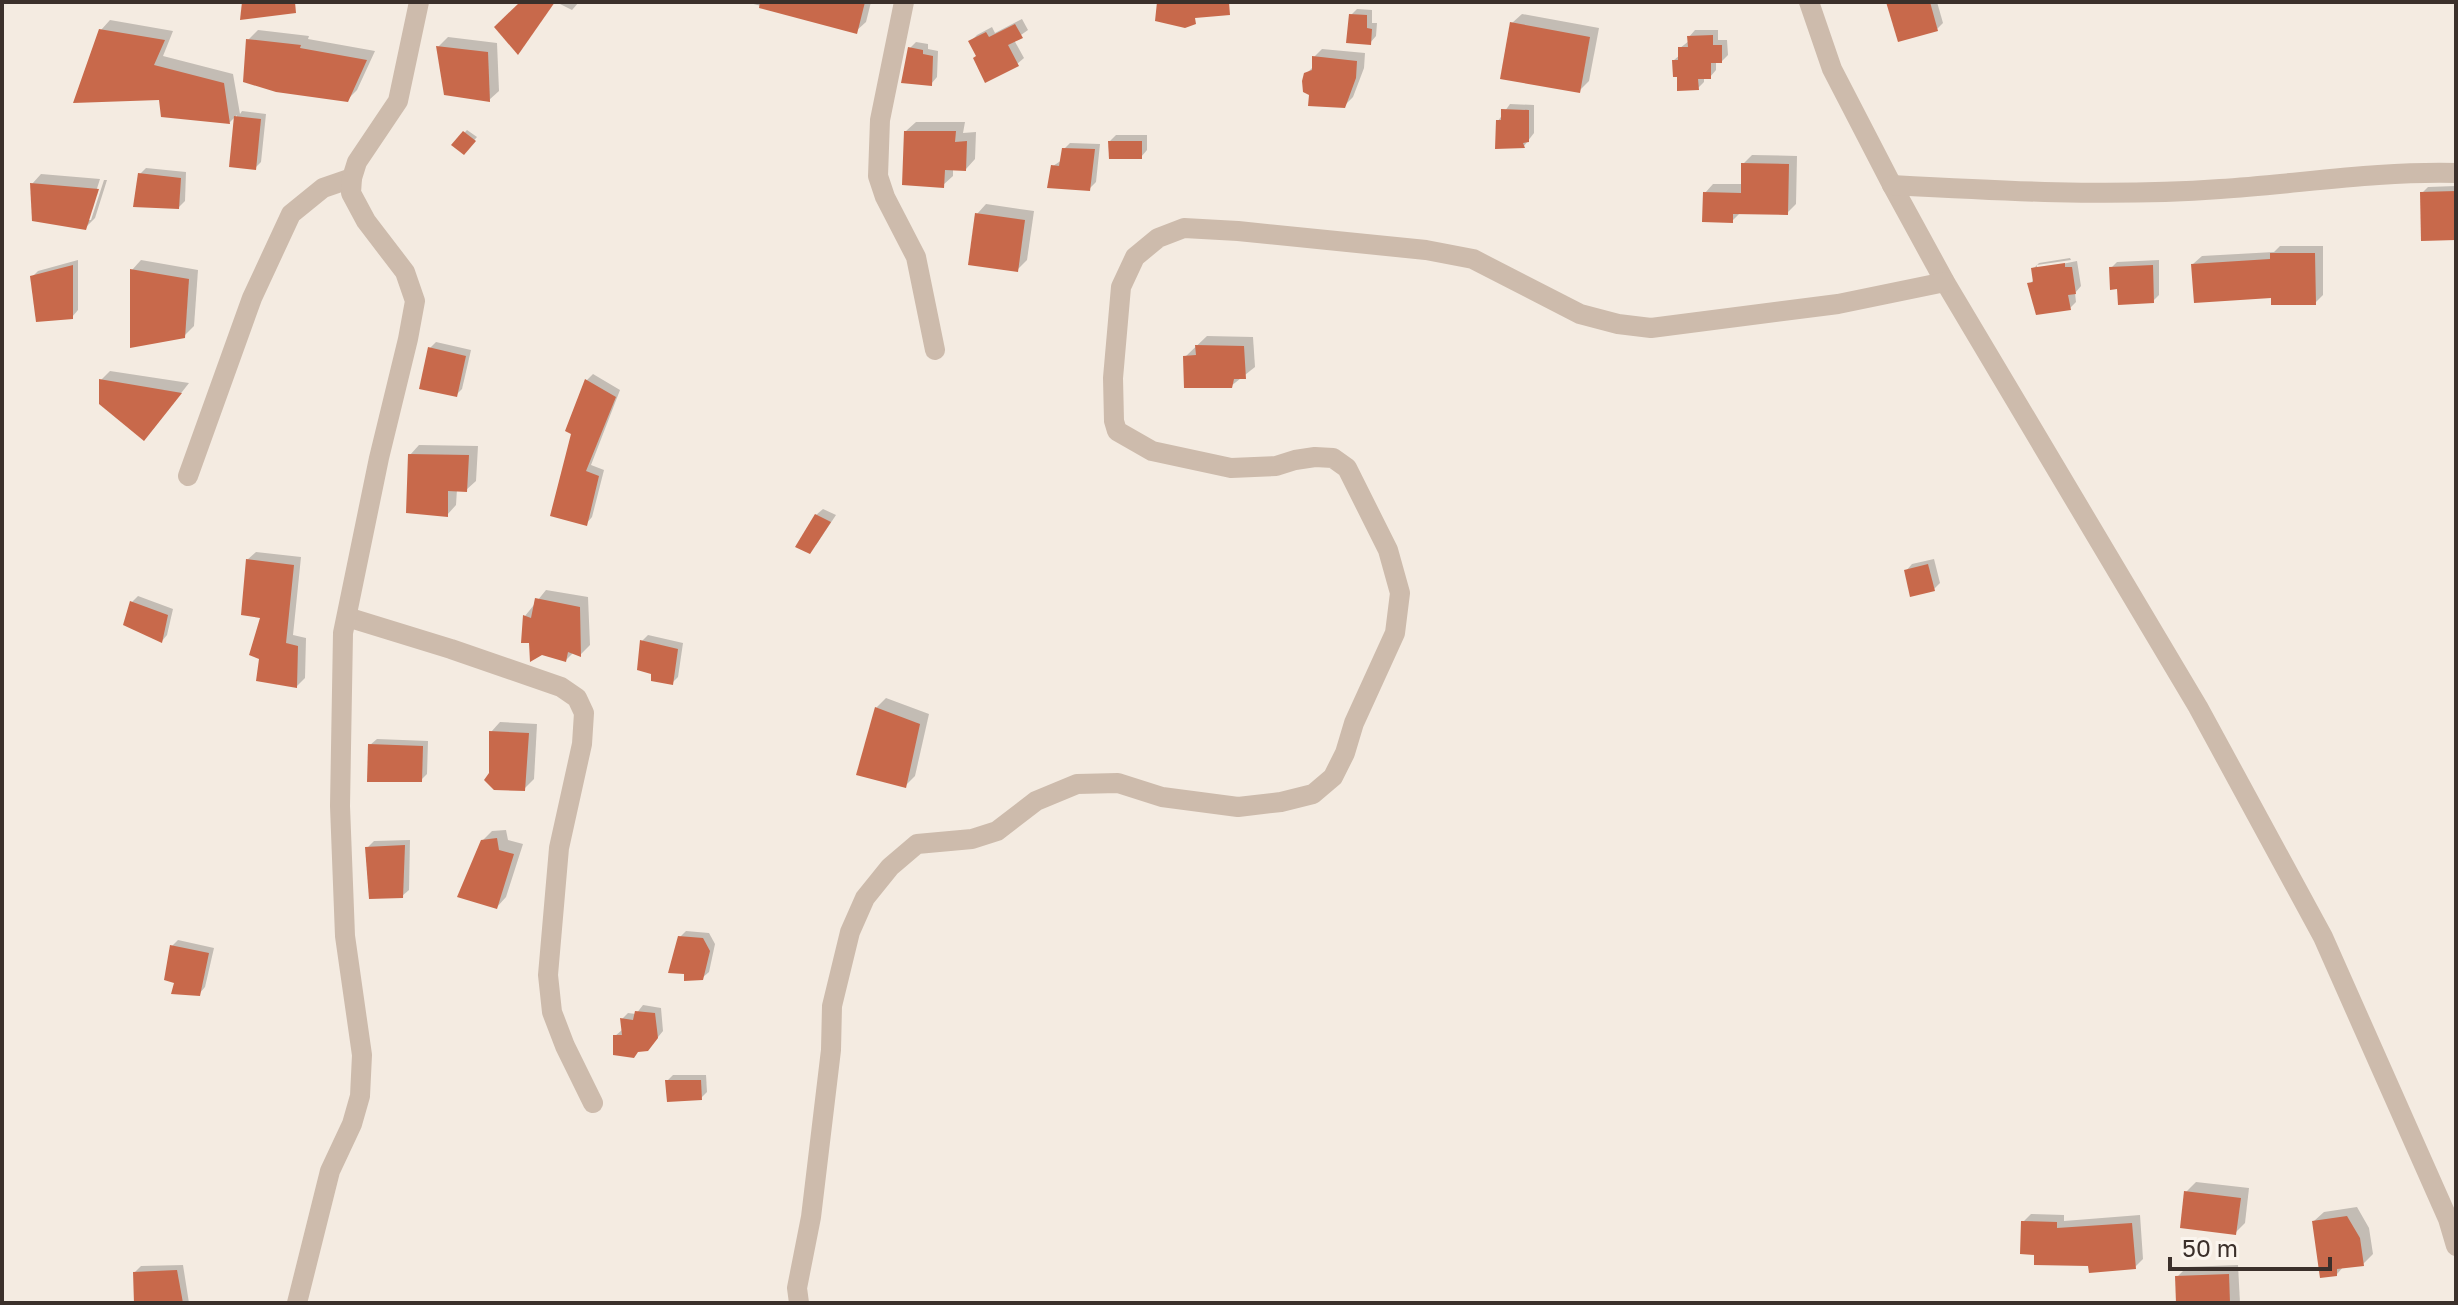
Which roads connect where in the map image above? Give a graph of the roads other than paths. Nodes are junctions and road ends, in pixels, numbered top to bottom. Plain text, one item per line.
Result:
1 (419, 2) edge
2 (904, 2) edge
3 (1809, 2) edge
4 (2456, 173) edge
5 (352, 178) junction
6 (1892, 185) junction
7 (1945, 282) junction
8 (935, 350) dead end
9 (188, 476) dead end
10 (347, 617) junction
11 (593, 1103) dead end
12 (2456, 1246) edge
13 (297, 1303) edge
14 (799, 1303) edge

1 - 5 street
2 - 8 street
3 - 6 street
4 - 6 street
5 - 9 street
5 - 10 street
6 - 7 street
7 - 12 street
7 - 14 street
10 - 11 street
10 - 13 street

